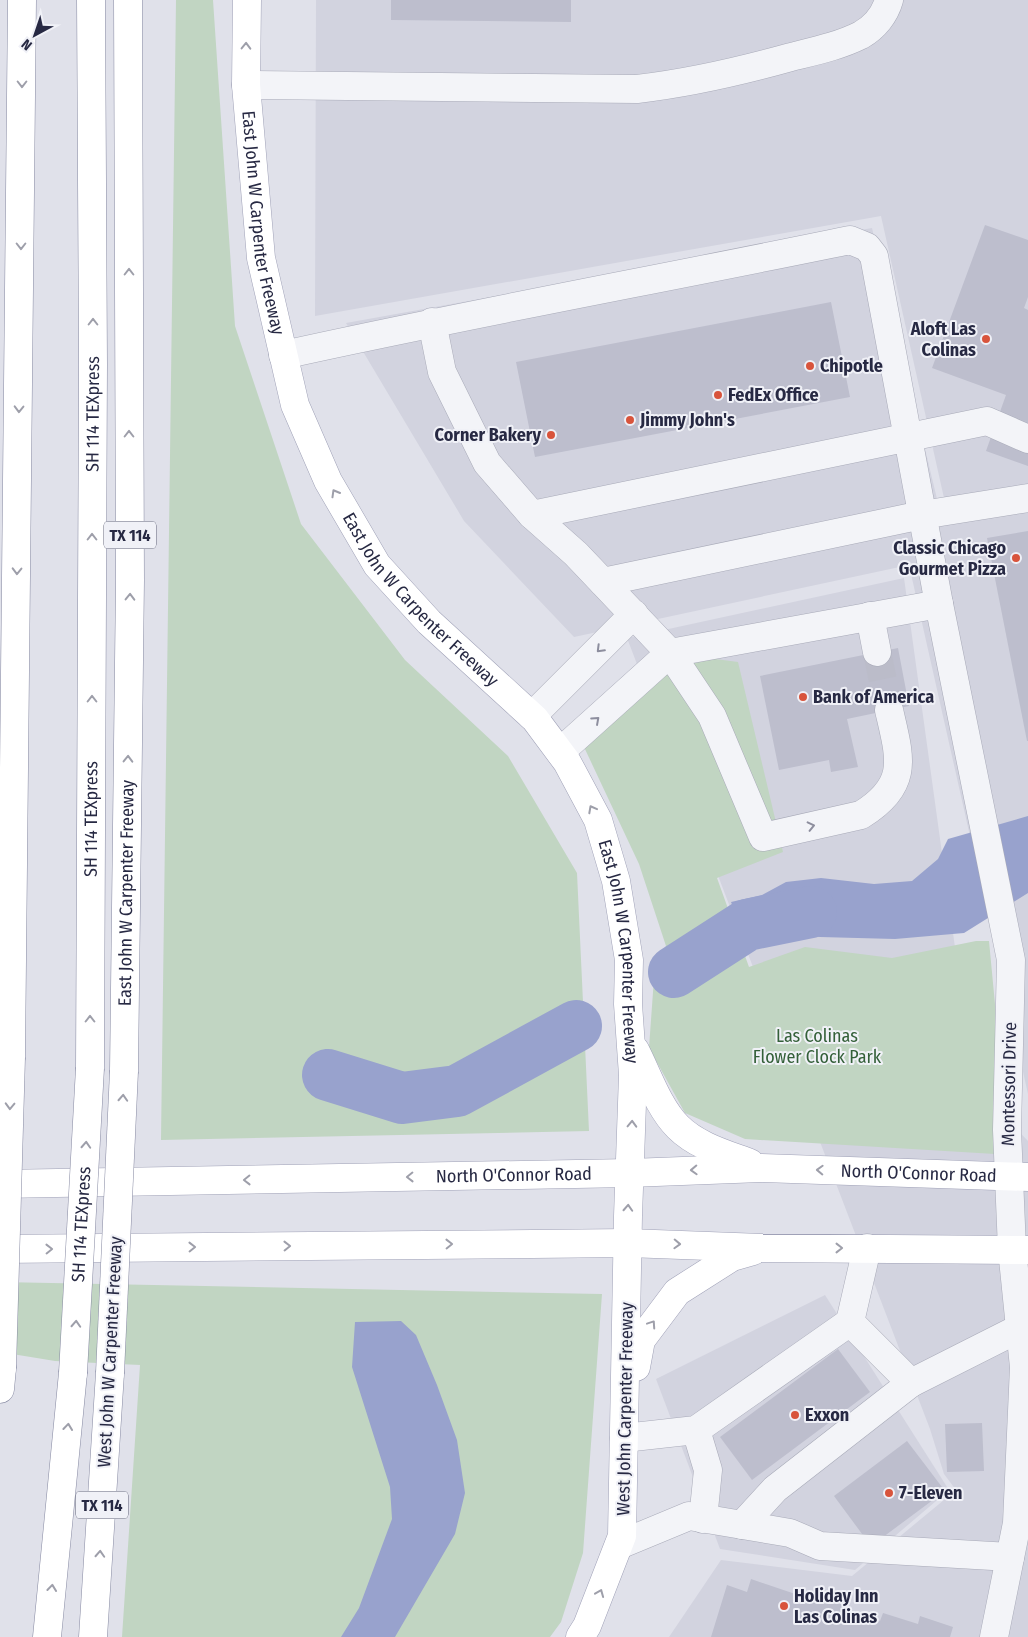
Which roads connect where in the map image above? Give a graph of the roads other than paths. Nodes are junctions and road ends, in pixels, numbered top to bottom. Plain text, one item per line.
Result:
1 (22, 0) edge
2 (90, 0) edge
3 (128, 0) edge
4 (247, 0) edge
5 (889, 0) edge
6 (246, 85) junction
7 (432, 322) junction
8 (283, 354) junction
9 (909, 437) junction
10 (1028, 439) edge
11 (1028, 498) edge
12 (532, 515) junction
13 (922, 516) junction
14 (603, 582) junction
15 (939, 604) junction
16 (634, 614) junction
17 (870, 616) junction
18 (877, 652) tunnel mouth
19 (670, 653) junction
20 (889, 710) tunnel mouth
21 (532, 716) junction
22 (560, 752) junction
23 (1020, 962) edge
24 (631, 1041) junction
25 (1018, 1100) edge
26 (761, 1168) junction
27 (630, 1173) junction
28 (1018, 1177) edge
29 (0, 1184) edge
30 (117, 1216) joint
31 (628, 1243) junction
32 (762, 1248) junction
33 (867, 1248) junction
34 (0, 1249) edge
35 (1020, 1250) edge
36 (850, 1322) junction
37 (1024, 1345) edge
38 (1, 1379) edge
39 (911, 1383) junction
40 (696, 1430) junction
41 (624, 1438) junction
42 (703, 1518) junction
43 (742, 1525) junction
44 (619, 1545) junction
45 (1010, 1557) junction
46 (47, 1637) edge
47 (93, 1637) edge
48 (580, 1637) edge
49 (994, 1637) edge

1 -> 38 main road, bridge
46 -> 2 main road, SH 114 TEXpress, bridge
30 -> 3 main road, East John W Carpenter Freeway / TX 114, bridge
6 -> 4 main road, East John W Carpenter Freeway
5 - 6 lane
6 - 8 main road, East John W Carpenter Freeway
7 - 8 lane, Montessori Drive
7 - 9 lane, Montessori Drive
7 - 12 lane
21 -> 8 main road, East John W Carpenter Freeway
9 - 10 lane
9 - 12 lane
9 - 13 lane, Montessori Drive
11 - 13 lane
12 - 14 lane
13 - 14 lane
13 - 15 lane, Montessori Drive
14 - 16 lane
15 - 17 lane
15 - 23 lane, Montessori Drive
16 - 19 lane
16 -> 21 lane
17 - 18 lane
17 - 19 lane
19 -> 20 lane
22 -> 19 lane
21 - 22 main road, East John W Carpenter Freeway
24 -> 22 main road, East John W Carpenter Freeway
23 - 25 lane, Montessori Drive
24 - 26 main road
27 -> 24 main road, East John W Carpenter Freeway
25 - 28 lane, Montessori Drive
26 -> 27 main road, North O'Connor Road
28 -> 26 main road, North O'Connor Road
27 -> 29 main road, North O'Connor Road
31 -> 27 main road, West John Carpenter Freeway
28 - 35 lane, Montessori Drive
47 -> 30 main road, West John W Carpenter Freeway / TX 114, bridge
31 -> 32 main road
34 -> 31 main road
31 - 41 main road, West John Carpenter Freeway
32 -> 33 main road
41 -> 32 main road
33 - 35 main road
33 - 36 lane
35 - 37 lane, Montessori Drive
36 - 39 lane
36 - 40 lane
37 - 39 lane
37 - 45 lane, Montessori Drive
39 - 43 lane
40 - 41 lane
40 - 42 lane
41 - 44 main road, West John Carpenter Freeway
42 - 43 lane
42 - 44 lane
43 - 45 lane
48 -> 44 main road, West John Carpenter Freeway
45 - 49 lane, Montessori Drive

